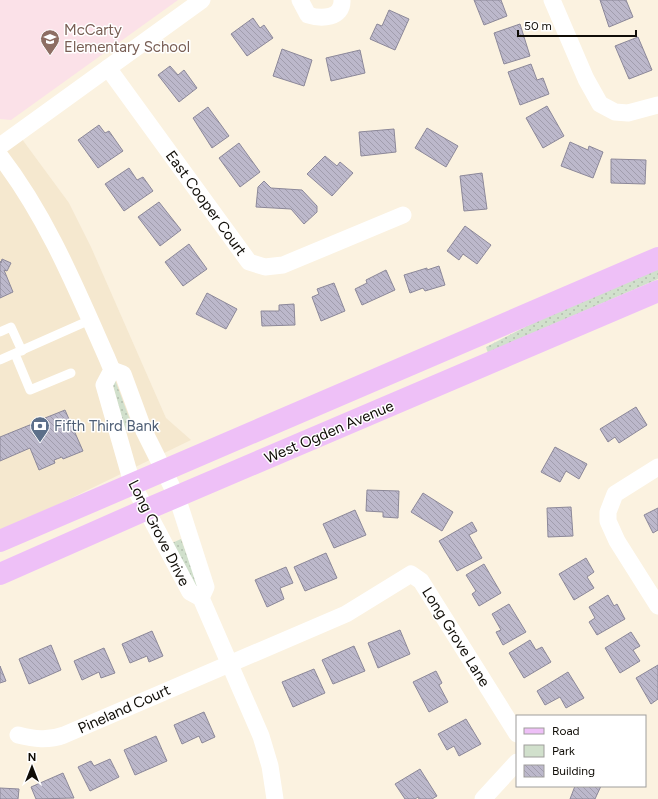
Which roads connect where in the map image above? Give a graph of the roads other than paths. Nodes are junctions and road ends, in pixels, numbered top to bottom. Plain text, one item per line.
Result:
1 (202, 0) edge
2 (300, 0) edge
3 (342, 0) edge
4 (552, 0) edge
5 (108, 68) junction
6 (658, 105) edge
7 (0, 146) edge
8 (0, 156) edge
9 (403, 215) dead end
10 (658, 258) edge
11 (658, 291) edge
12 (90, 320) junction
13 (0, 332) edge
14 (18, 352) junction
15 (0, 360) edge
16 (112, 370) junction
17 (71, 373) dead end
18 (658, 467) edge
19 (164, 469) junction
20 (132, 483) junction
21 (177, 498) junction
22 (145, 510) junction
23 (0, 541) edge
24 (0, 574) edge
25 (201, 598) junction
26 (658, 606) edge
27 (228, 663) junction
28 (516, 732) edge
29 (18, 735) dead end
30 (516, 763) edge
31 (274, 799) edge
32 (483, 799) edge

1 - 5 street
2 - 3 street
4 - 6 street
5 - 7 street
5 - 9 street, East Cooper Court
8 - 12 street, Long Grove Drive
10 - 19 main road, West Ogden Avenue
11 - 21 main road, West Ogden Avenue
12 - 14 lane
12 - 16 street, Long Grove Drive
13 - 14 lane
14 - 15 lane
14 - 17 lane
16 - 19 street, Long Grove Drive
16 - 20 street, Long Grove Drive
18 - 26 street
19 - 20 main road, West Ogden Avenue
19 - 21 street, Long Grove Drive
20 - 22 street, Long Grove Drive
20 - 23 main road, West Ogden Avenue
21 - 22 main road, West Ogden Avenue
21 - 25 street, Long Grove Drive
22 - 24 main road, West Ogden Avenue
22 - 25 street, Long Grove Drive
25 - 27 street, Long Grove Drive
27 - 28 street, Long Grove Lane
27 - 29 street, Pineland Court
27 - 31 street, Long Grove Drive
30 - 32 street

